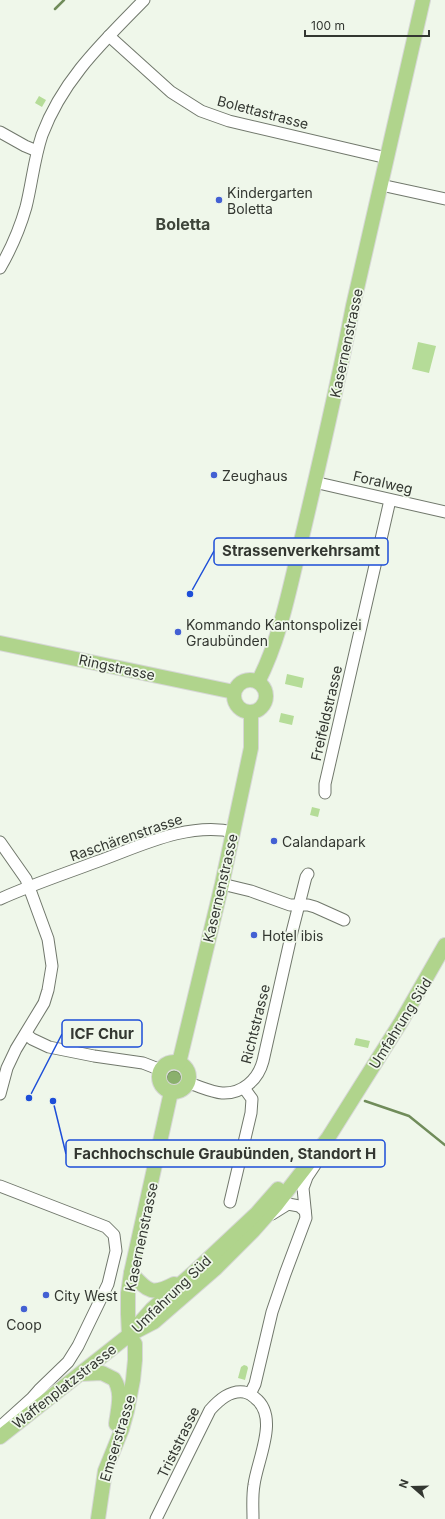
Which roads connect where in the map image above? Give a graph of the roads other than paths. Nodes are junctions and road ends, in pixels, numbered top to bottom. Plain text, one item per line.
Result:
1 (144, 0) edge
2 (423, 0) edge
3 (109, 36) junction
4 (0, 132) edge
5 (37, 151) junction
6 (387, 158) junction
7 (381, 186) junction
8 (445, 199) edge
9 (0, 268) edge
10 (314, 482) junction
11 (390, 500) junction
12 (445, 512) edge
13 (0, 643) edge
14 (258, 682) junction
15 (234, 692) junction
16 (251, 712) junction
17 (326, 793) dead end
18 (234, 832) junction
19 (0, 842) edge
20 (308, 874) dead end
21 (222, 884) junction
22 (30, 888) junction
23 (0, 899) edge
24 (298, 905) junction
25 (344, 920) dead end
26 (445, 945) edge
27 (26, 1034) junction
28 (179, 1063) junction
29 (161, 1070) junction
30 (188, 1083) junction
31 (244, 1088) junction
32 (171, 1092) junction
33 (0, 1094) edge
34 (352, 1099) junction
35 (328, 1138) junction
36 (0, 1186) edge
37 (230, 1202) dead end
38 (305, 1211) junction
39 (265, 1218) junction
40 (131, 1273) junction
41 (194, 1273) junction
42 (129, 1335) junction
43 (80, 1374) junction
44 (250, 1394) junction
45 (0, 1427) edge
46 (0, 1437) edge
47 (105, 1471) junction
48 (98, 1519) edge
49 (156, 1519) edge
50 (254, 1519) edge

1 - 3 street
2 - 6 main road, Kasernenstrasse
3 - 5 street
3 - 6 street, Bolettastrasse
4 - 5 street
5 - 9 street
6 - 7 main road, Kasernenstrasse
7 - 8 street
7 - 10 main road, Kasernenstrasse
10 - 11 street, Foralweg
10 - 14 main road, Kasernenstrasse
11 - 12 street, Foralweg
11 - 17 street, Freifeldstrasse
13 - 15 main road, Ringstrasse
14 - 15 main road
14 - 16 main road
15 - 16 main road
16 - 18 main road, Kasernenstrasse
18 - 21 main road, Kasernenstrasse
18 - 22 street, Raschärenstrasse
19 - 22 street
20 - 24 street
21 - 24 street
21 - 28 main road, Kasernenstrasse
22 - 23 street, Raschärenstrasse
22 - 27 street
24 - 25 street
24 - 31 street, Richtstrasse
26 - 34 main road, Umfahrung Süd
27 - 29 street
27 - 33 street
28 - 29 main road
28 - 30 main road
29 - 32 main road
30 - 31 street
30 - 32 main road
31 - 37 street
32 - 40 main road, Kasernenstrasse
34 - 35 main road, Umfahrung Süd
34 - 41 main road, Umfahrung Süd
35 - 38 street
35 - 39 main road, Umfahrung Süd
36 - 45 street
38 - 39 street
38 - 44 street
39 - 42 main road, Umfahrung Süd
40 - 41 main road
40 - 42 main road, Kasernenstrasse
41 - 42 main road, Umfahrung Süd
42 - 43 main road, Waffenplatzstrasse
42 - 47 main road, Emserstrasse
43 - 46 main road, Waffenplatzstrasse
43 - 47 main road
44 - 49 street, Triststrasse
44 - 50 street
47 - 48 main road, Emserstrasse

